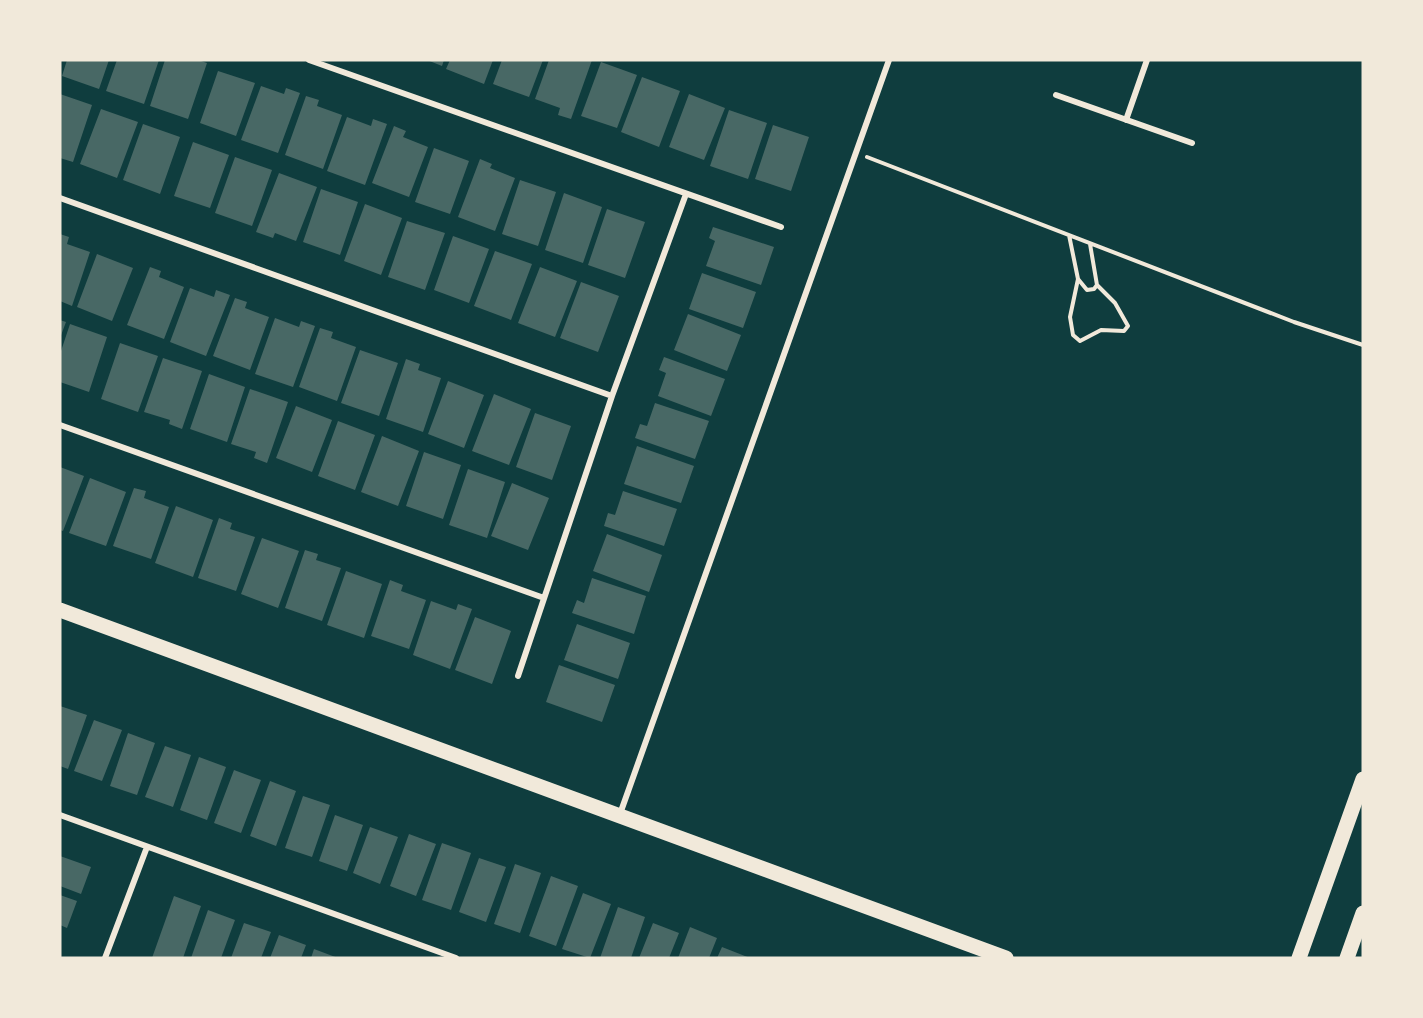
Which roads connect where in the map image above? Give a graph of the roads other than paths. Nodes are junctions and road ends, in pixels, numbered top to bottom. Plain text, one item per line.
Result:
1 (309, 60) edge
2 (889, 60) edge
3 (1147, 60) edge
4 (1056, 95) dead end
5 (1126, 120) junction
6 (1192, 143) dead end
7 (686, 194) junction
8 (60, 198) edge
9 (781, 227) dead end
10 (612, 396) junction
11 (60, 425) edge
12 (544, 598) junction
13 (60, 610) edge
14 (518, 676) dead end
15 (1363, 779) edge
16 (60, 815) edge
17 (620, 817) junction
18 (147, 847) junction
19 (1363, 913) edge
20 (105, 958) edge
21 (456, 958) edge
22 (1006, 958) edge
23 (1299, 958) edge
24 (1347, 958) edge

1 - 7 street
2 - 17 street
3 - 5 street
4 - 5 street
5 - 6 street
7 - 9 street
7 - 10 street
8 - 10 street
10 - 12 street
11 - 12 street
12 - 14 street
13 - 17 main road
15 - 23 main road
16 - 18 street
17 - 22 main road
18 - 20 street
18 - 21 street
19 - 24 main road

